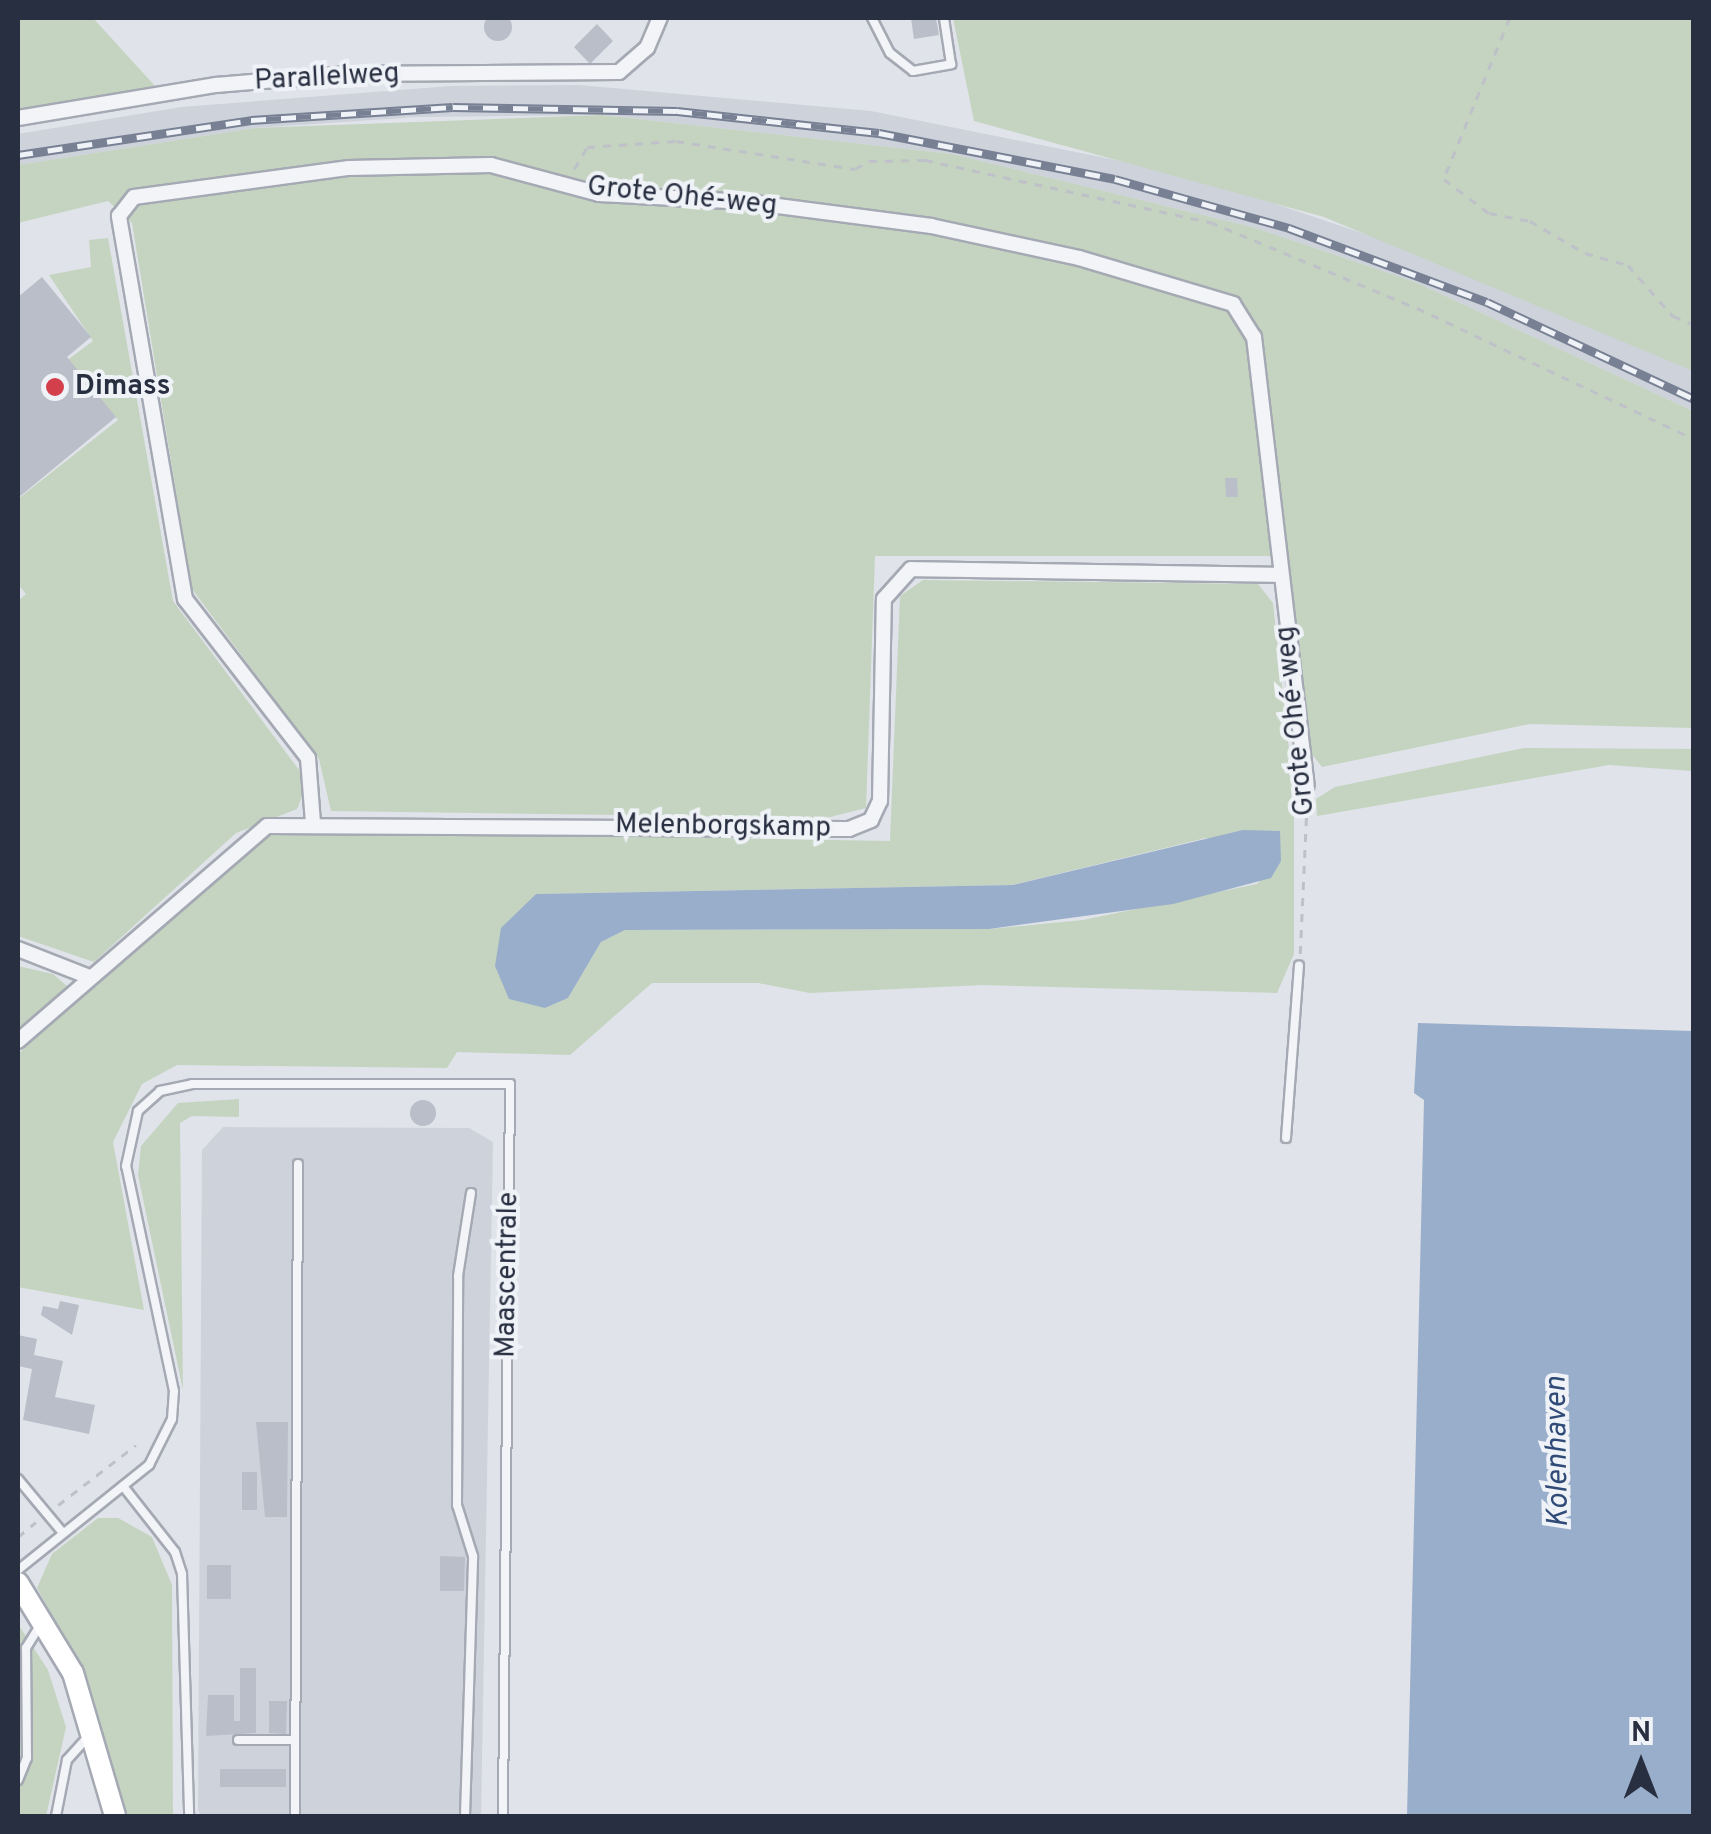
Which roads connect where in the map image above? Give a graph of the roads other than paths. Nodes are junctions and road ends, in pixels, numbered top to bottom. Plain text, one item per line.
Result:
1 (660, 18) edge
2 (872, 18) edge
3 (944, 18) edge
4 (18, 118) edge
5 (1281, 575) junction
6 (1306, 785) road end
7 (314, 823) junction
8 (18, 949) edge
9 (1299, 965) road end
10 (89, 977) junction
11 (18, 1042) edge
12 (1286, 1138) dead end
13 (298, 1164) dead end
14 (472, 1193) dead end
15 (18, 1479) edge
16 (124, 1486) junction
17 (64, 1534) junction
18 (18, 1570) edge
19 (18, 1583) edge
20 (45, 1622) junction
21 (96, 1734) junction
22 (238, 1740) dead end
23 (295, 1740) junction
24 (18, 1780) edge
25 (56, 1816) edge
26 (115, 1816) edge
27 (189, 1816) edge
28 (295, 1816) edge
29 (466, 1816) edge
30 (503, 1816) edge

1 - 4 street, Parallelweg
2 - 3 lane
5 - 6 street, Grote Ohé-weg
5 - 7 street, Melenborgskamp
5 - 7 street, Grote Ohé-weg
7 - 10 street, Melenborgskamp
8 - 10 street
9 - 12 lane
10 - 11 street, Melenborgskamp
13 - 23 lane
14 - 29 lane
15 - 17 lane
16 - 17 lane
16 - 27 lane
16 - 30 lane, Maascentrale
17 - 18 lane
19 - 20 main road
20 - 21 main road
20 - 24 lane
21 - 25 lane
21 - 26 main road
22 - 23 lane
23 - 28 lane

